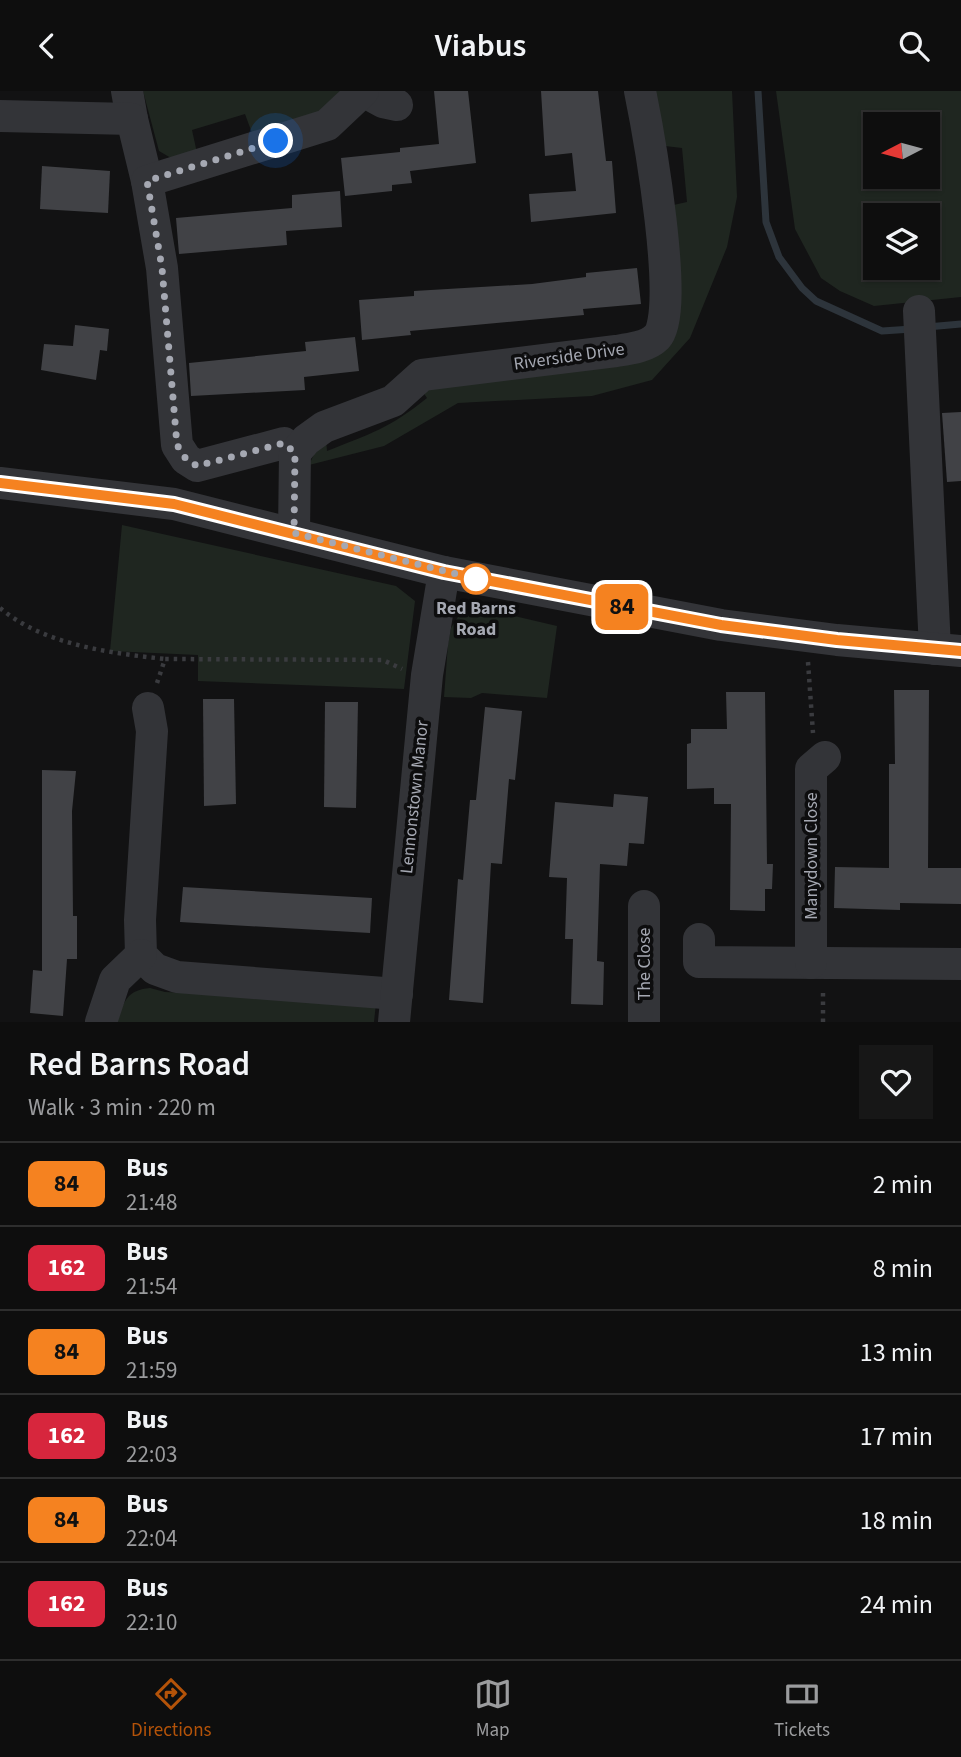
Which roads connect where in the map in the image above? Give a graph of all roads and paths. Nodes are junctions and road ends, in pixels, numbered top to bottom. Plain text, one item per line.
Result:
1 (363, 91) edge
2 (640, 91) edge
3 (129, 105) edge
4 (397, 105) dead end
5 (0, 116) edge
6 (147, 181) junction
7 (919, 311) dead end
8 (295, 453) junction
9 (0, 483) edge
10 (294, 533) junction
11 (444, 572) junction
12 (0, 608) edge
13 (806, 636) junction
14 (948, 650) edge
15 (165, 659) junction
16 (409, 677) dead end
17 (148, 708) joint
18 (820, 760) joint
19 (644, 907) dead end
20 (699, 939) dead end
21 (141, 955) junction
22 (811, 963) junction
23 (961, 964) edge
24 (396, 1008) edge
25 (101, 1022) edge
26 (645, 1022) edge

1 - 4 street
1 - 6 street
2 - 8 street, Riverside Drive
3 - 5 street
3 - 6 street
6 - 8 street
7 - 14 street
8 - 10 street
9 - 10 street
10 - 11 street
11 - 13 street
11 - 24 street, Lennonstown Manor
12 - 15 path
13 - 14 street
13 - 18 path
15 - 16 path
15 - 17 path
17 - 21 street
18 - 22 street, Manydown Close
19 - 26 street, The Close
20 - 22 street
21 - 24 street
21 - 25 street
22 - 23 street

